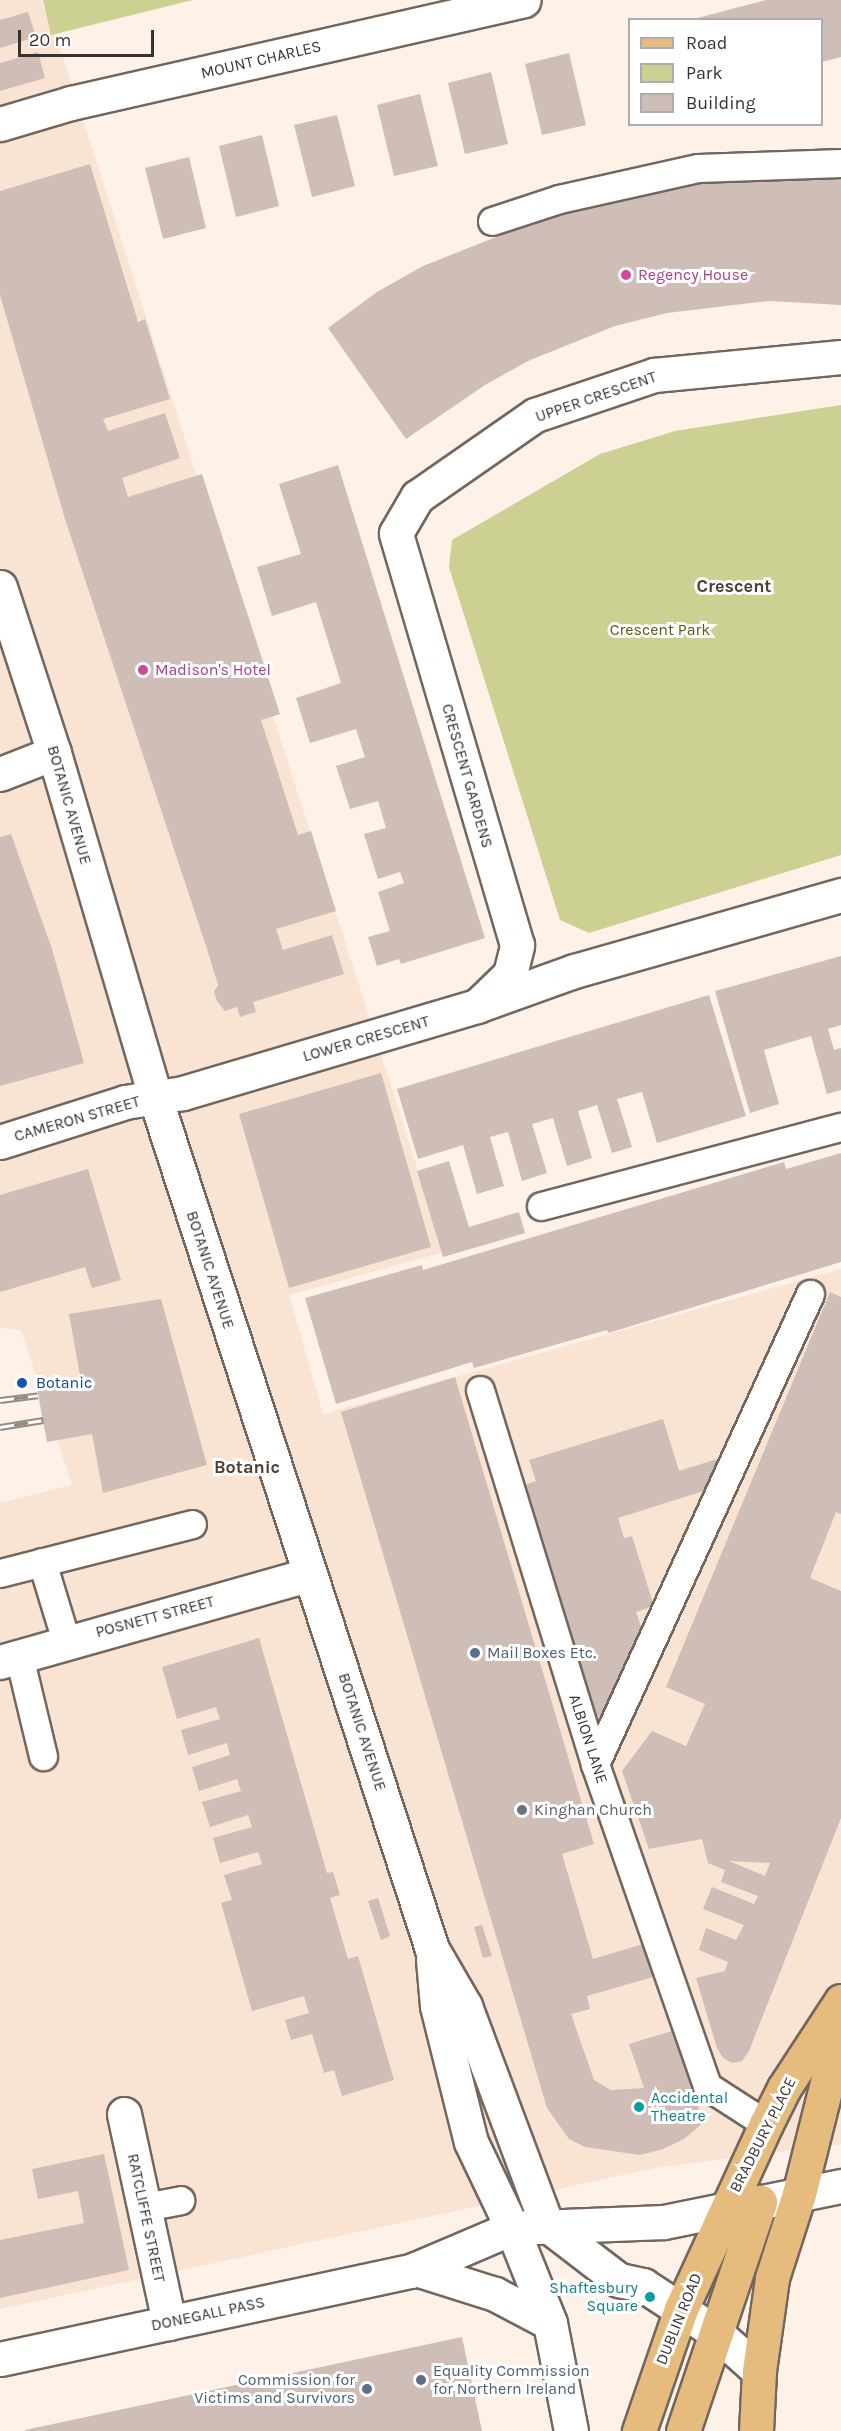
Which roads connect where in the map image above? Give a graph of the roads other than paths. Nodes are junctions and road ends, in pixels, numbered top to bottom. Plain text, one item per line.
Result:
1 (523, 0) edge
2 (0, 124) edge
3 (841, 163) edge
4 (492, 221) dead end
5 (841, 357) edge
6 (396, 533) joint
7 (0, 587) edge
8 (54, 753) junction
9 (0, 774) edge
10 (841, 895) edge
11 (517, 945) junction
12 (574, 971) junction
13 (477, 1006) junction
14 (155, 1097) junction
15 (841, 1127) edge
16 (0, 1142) edge
17 (541, 1206) dead end
18 (810, 1294) dead end
19 (480, 1390) dead end
20 (192, 1524) dead end
21 (42, 1562) junction
22 (0, 1573) edge
23 (310, 1574) junction
24 (66, 1641) junction
25 (10, 1659) edge
26 (43, 1756) dead end
27 (595, 1764) junction
28 (432, 1949) junction
29 (841, 2001) edge
30 (841, 2027) edge
31 (124, 2114) dead end
32 (766, 2124) junction
33 (841, 2186) edge
34 (799, 2194) junction
35 (180, 2200) dead end
36 (760, 2202) junction
37 (145, 2208) junction
38 (726, 2209) junction
39 (547, 2224) junction
40 (512, 2228) junction
41 (417, 2269) junction
42 (681, 2309) junction
43 (169, 2323) junction
44 (550, 2323) junction
45 (715, 2332) junction
46 (0, 2359) edge
47 (759, 2371) junction
48 (571, 2431) edge
49 (639, 2431) edge
50 (683, 2431) edge
51 (756, 2431) edge

1 - 2 street, MOUNT CHARLES
3 - 4 lane
5 - 6 street, UPPER CRESCENT
6 - 11 street, CRESCENT GARDENS
7 - 8 street, BOTANIC AVENUE
8 - 9 street
8 - 14 street, BOTANIC AVENUE
10 - 12 street, LOWER CRESCENT
11 - 12 street
11 - 13 street
12 - 13 street, LOWER CRESCENT
13 - 14 street, LOWER CRESCENT
14 - 16 street, CAMERON STREET
14 - 23 street, BOTANIC AVENUE
15 - 17 lane
18 - 27 lane
19 - 27 lane, ALBION LANE
20 - 21 lane
21 - 22 lane
21 - 24 lane
23 - 24 street, POSNETT STREET
23 - 28 street, BOTANIC AVENUE
24 - 25 street, POSNETT STREET
25 - 26 lane
27 - 32 lane, ALBION LANE
28 - 39 street, BOTANIC AVENUE
28 - 40 street, BOTANIC AVENUE
29 - 32 main road, BRADBURY PLACE
30 - 34 main road
31 - 37 street, RATCLIFFE STREET
32 - 38 main road, BRADBURY PLACE
33 - 34 street
34 - 36 street
34 - 47 main road
35 - 37 lane
36 - 38 street
36 - 45 main road
37 - 43 street, RATCLIFFE STREET
38 - 39 street
38 - 42 main road, DUBLIN ROAD
39 - 40 street
39 - 42 street
40 - 41 street, DONEGALL PASS
40 - 44 street
41 - 43 street, DONEGALL PASS
41 - 44 street
42 - 45 street
42 - 49 main road, DUBLIN ROAD
43 - 46 street, DONEGALL PASS
44 - 48 street
45 - 47 street
45 - 50 main road
47 - 51 main road

